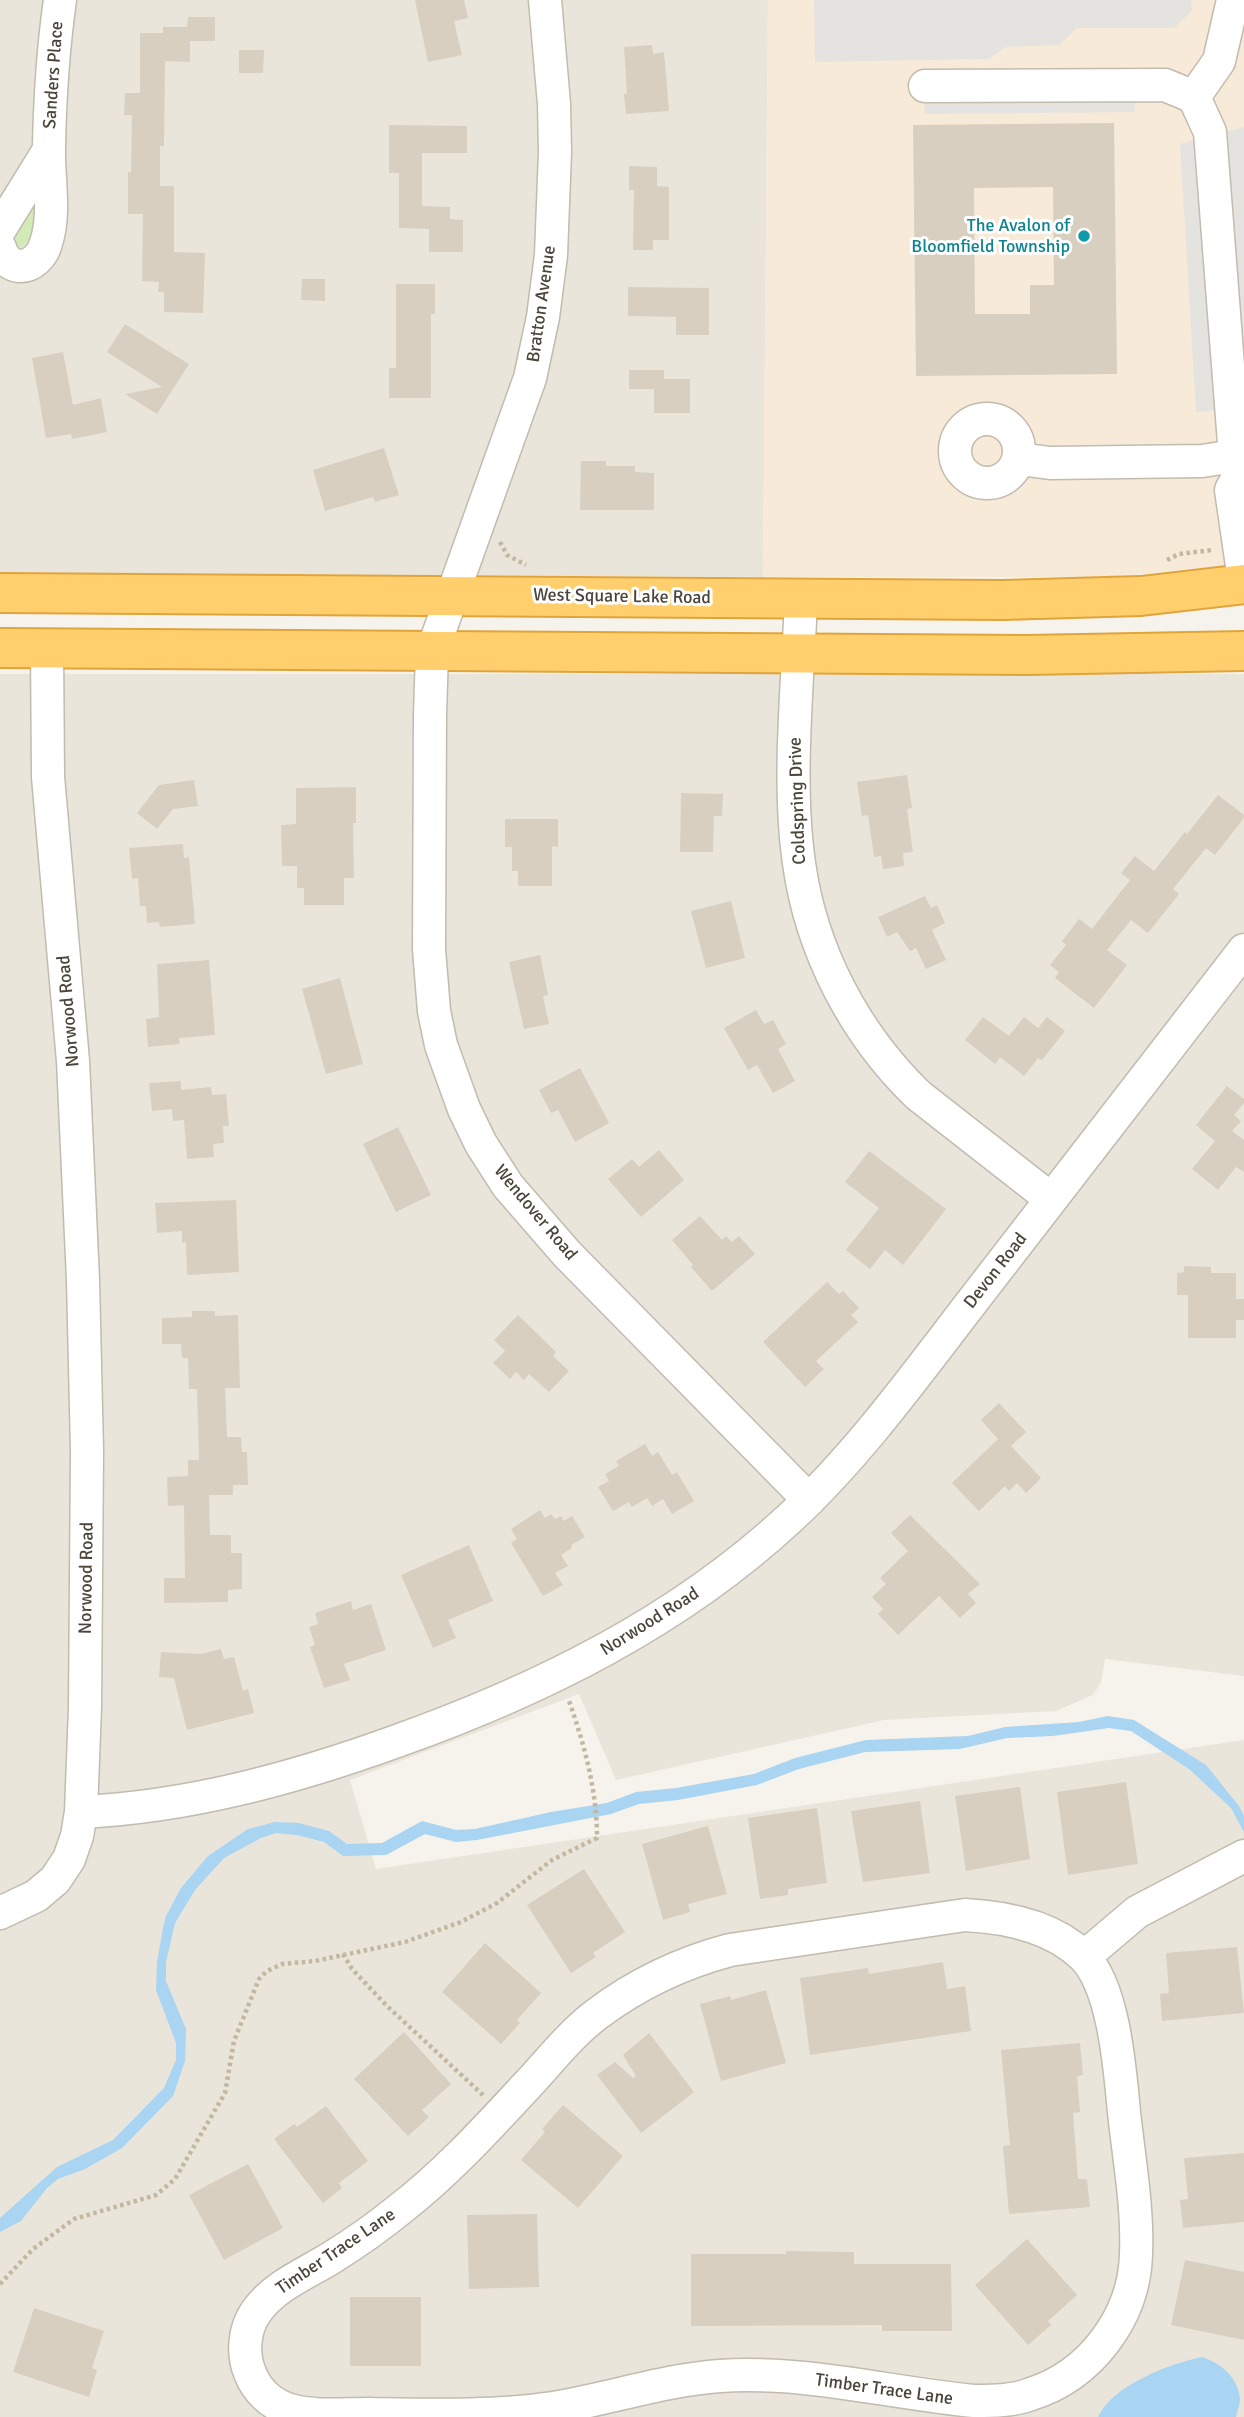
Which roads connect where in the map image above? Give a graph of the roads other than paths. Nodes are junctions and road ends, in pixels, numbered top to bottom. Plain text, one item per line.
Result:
1 (60, 0) edge
2 (545, 0) edge
3 (1233, 0) edge
4 (925, 86) dead end
5 (1194, 97) junction
6 (49, 150) junction
7 (0, 229) edge
8 (0, 248) edge
9 (1019, 459) dead end
10 (1240, 468) edge
11 (1244, 582) edge
12 (0, 593) edge
13 (452, 595) junction
14 (801, 598) junction
15 (0, 648) edge
16 (47, 648) junction
17 (1244, 651) edge
18 (432, 652) junction
19 (799, 654) junction
20 (1244, 950) edge
21 (1051, 1199) junction
22 (809, 1500) junction
23 (726, 1572) joint
24 (80, 1812) junction
25 (1241, 1858) edge
26 (0, 1913) edge
27 (1084, 1957) junction

1 - 6 street, Sanders Place
2 - 13 street, Bratton Avenue
3 - 5 street
4 - 5 street
5 - 10 street
6 - 7 street, Sanders Place
6 - 8 street, Sanders Place
9 - 10 street
10 - 11 street
11 - 14 highway, West Square Lake Road
12 - 13 highway, West Square Lake Road
13 - 14 highway, West Square Lake Road
13 - 18 street, Wendover Road
14 - 19 street, Coldspring Drive
15 - 16 highway
16 - 18 highway
16 - 24 street, Norwood Road
17 - 19 highway
18 - 19 highway
18 - 22 street, Wendover Road
19 - 21 street, Coldspring Drive
20 - 21 street, Devon Road
21 - 22 street, Devon Road
22 - 23 street, Devon Road
23 - 24 street, Norwood Road
24 - 26 street
25 - 27 street
27 - 27 street, Timber Trace Lane

